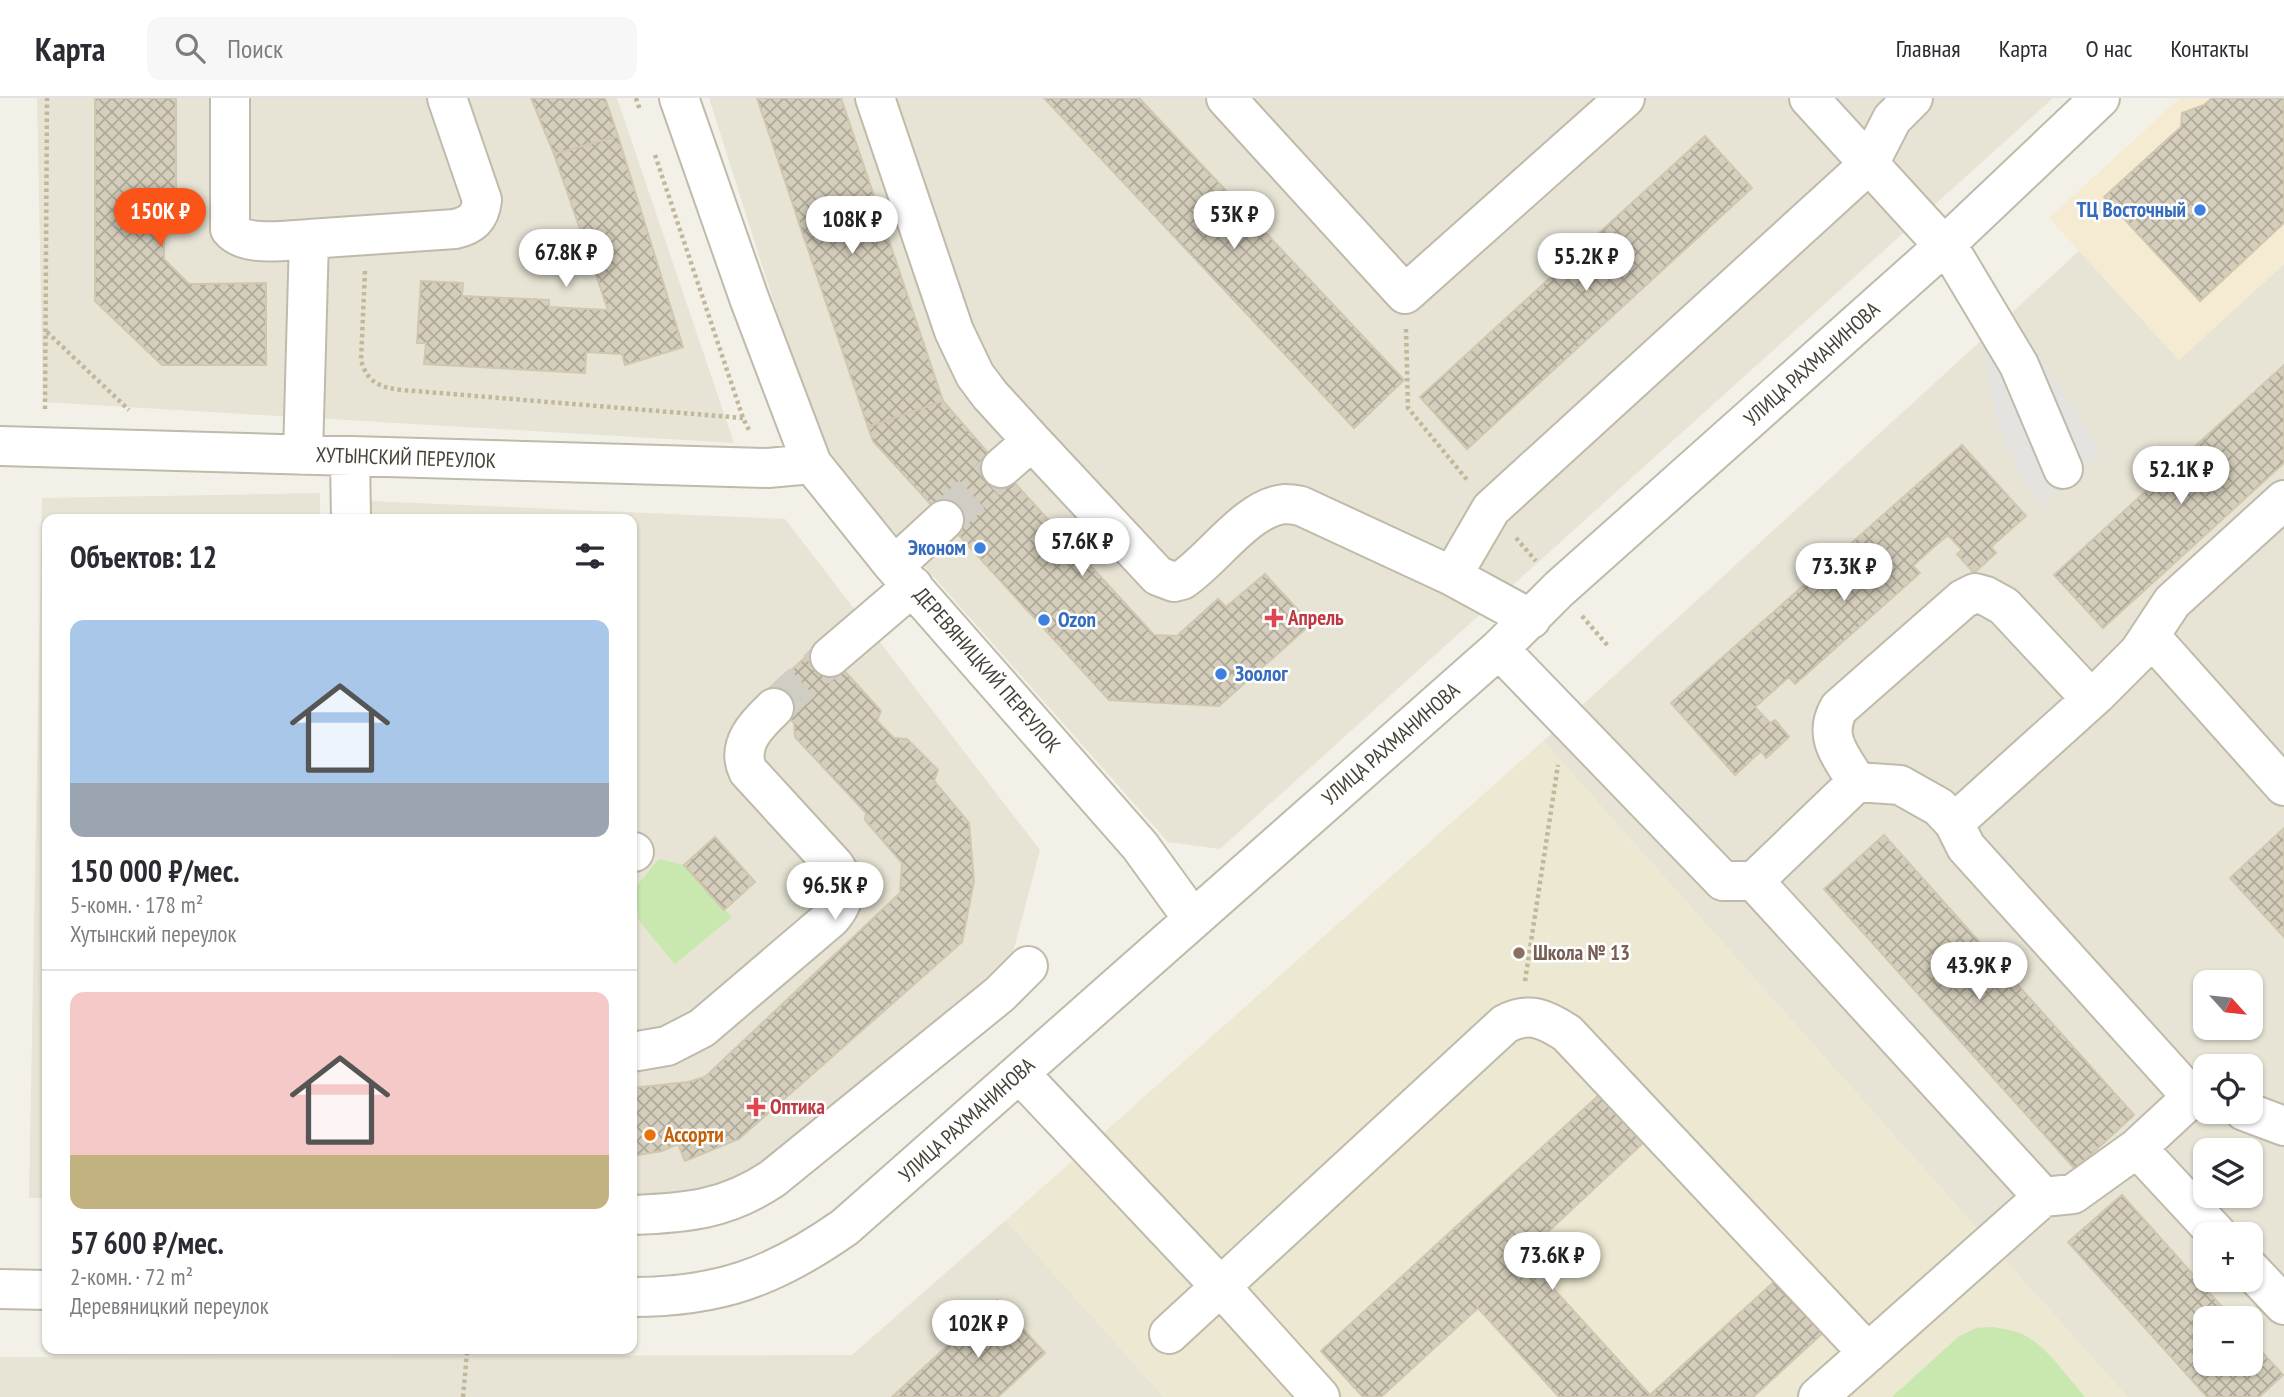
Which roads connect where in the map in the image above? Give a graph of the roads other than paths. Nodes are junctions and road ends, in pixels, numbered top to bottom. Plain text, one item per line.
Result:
1 (230, 98) edge
2 (447, 98) edge
3 (679, 98) edge
4 (875, 98) edge
5 (1226, 98) edge
6 (1625, 98) edge
7 (1809, 98) edge
8 (1913, 98) edge
9 (2100, 98) edge
10 (1869, 164) junction
11 (309, 239) junction
12 (1945, 245) junction
13 (1031, 441) junction
14 (0, 446) edge
15 (303, 455) junction
16 (350, 456) junction
17 (812, 464) junction
18 (1001, 468) tunnel mouth
19 (2063, 469) dead end
20 (2284, 500) edge
21 (351, 514) edge
22 (944, 520) tunnel mouth
23 (904, 576) junction
24 (1452, 576) junction
25 (1531, 619) junction
26 (2150, 636) junction
27 (1499, 649) junction
28 (830, 657) tunnel mouth
29 (2091, 699) junction
30 (774, 708) tunnel mouth
31 (1857, 782) junction
32 (2284, 786) edge
33 (1954, 823) junction
34 (1754, 881) junction
35 (1193, 919) junction
36 (1028, 967) dead end
37 (637, 1051) edge
38 (1020, 1074) junction
39 (2193, 1093) edge
40 (2193, 1104) edge
41 (2263, 1118) edge
42 (2284, 1126) edge
43 (2137, 1148) junction
44 (2043, 1197) junction
45 (637, 1215) edge
46 (2206, 1222) edge
47 (2263, 1283) edge
48 (1220, 1286) junction
49 (0, 1289) edge
50 (42, 1290) edge
51 (637, 1297) edge
52 (2284, 1305) edge
53 (1169, 1334) dead end
54 (1868, 1353) junction
55 (1320, 1397) edge
56 (1818, 1397) edge

1 - 11 street
2 - 11 street
3 - 17 street, ДЕРЕВЯНИЦКИЙ ПЕРЕУЛОК
4 - 13 street
5 - 6 street
7 - 10 street
8 - 10 street
9 - 12 street, УЛИЦА РАХМАНИНОВА
10 - 12 street
10 - 24 street
11 - 15 street
12 - 19 street
12 - 25 street, УЛИЦА РАХМАНИНОВА
13 - 18 street
13 - 24 street
14 - 15 street, ХУТЫНСКИЙ ПЕРЕУЛОК
15 - 16 street, ХУТЫНСКИЙ ПЕРЕУЛОК
16 - 17 street, ХУТЫНСКИЙ ПЕРЕУЛОК
16 - 21 street
17 - 23 street, ДЕРЕВЯНИЦКИЙ ПЕРЕУЛОК
20 - 26 street
22 - 23 street
23 - 28 street
23 - 35 street, ДЕРЕВЯНИЦКИЙ ПЕРЕУЛОК
24 - 25 street
25 - 27 street, УЛИЦА РАХМАНИНОВА
26 - 29 street
26 - 32 street
27 - 34 street
27 - 35 street, УЛИЦА РАХМАНИНОВА
29 - 31 street
29 - 33 street
30 - 37 street
31 - 33 street
31 - 34 street
33 - 39 street
34 - 44 street
35 - 38 street, УЛИЦА РАХМАНИНОВА
36 - 45 street
38 - 48 street
38 - 51 street, УЛИЦА РАХМАНИНОВА
40 - 43 street
41 - 42 street
43 - 44 street
43 - 46 street
44 - 54 street
47 - 52 street
48 - 53 street
48 - 54 street
48 - 55 street
49 - 50 street
54 - 56 street

